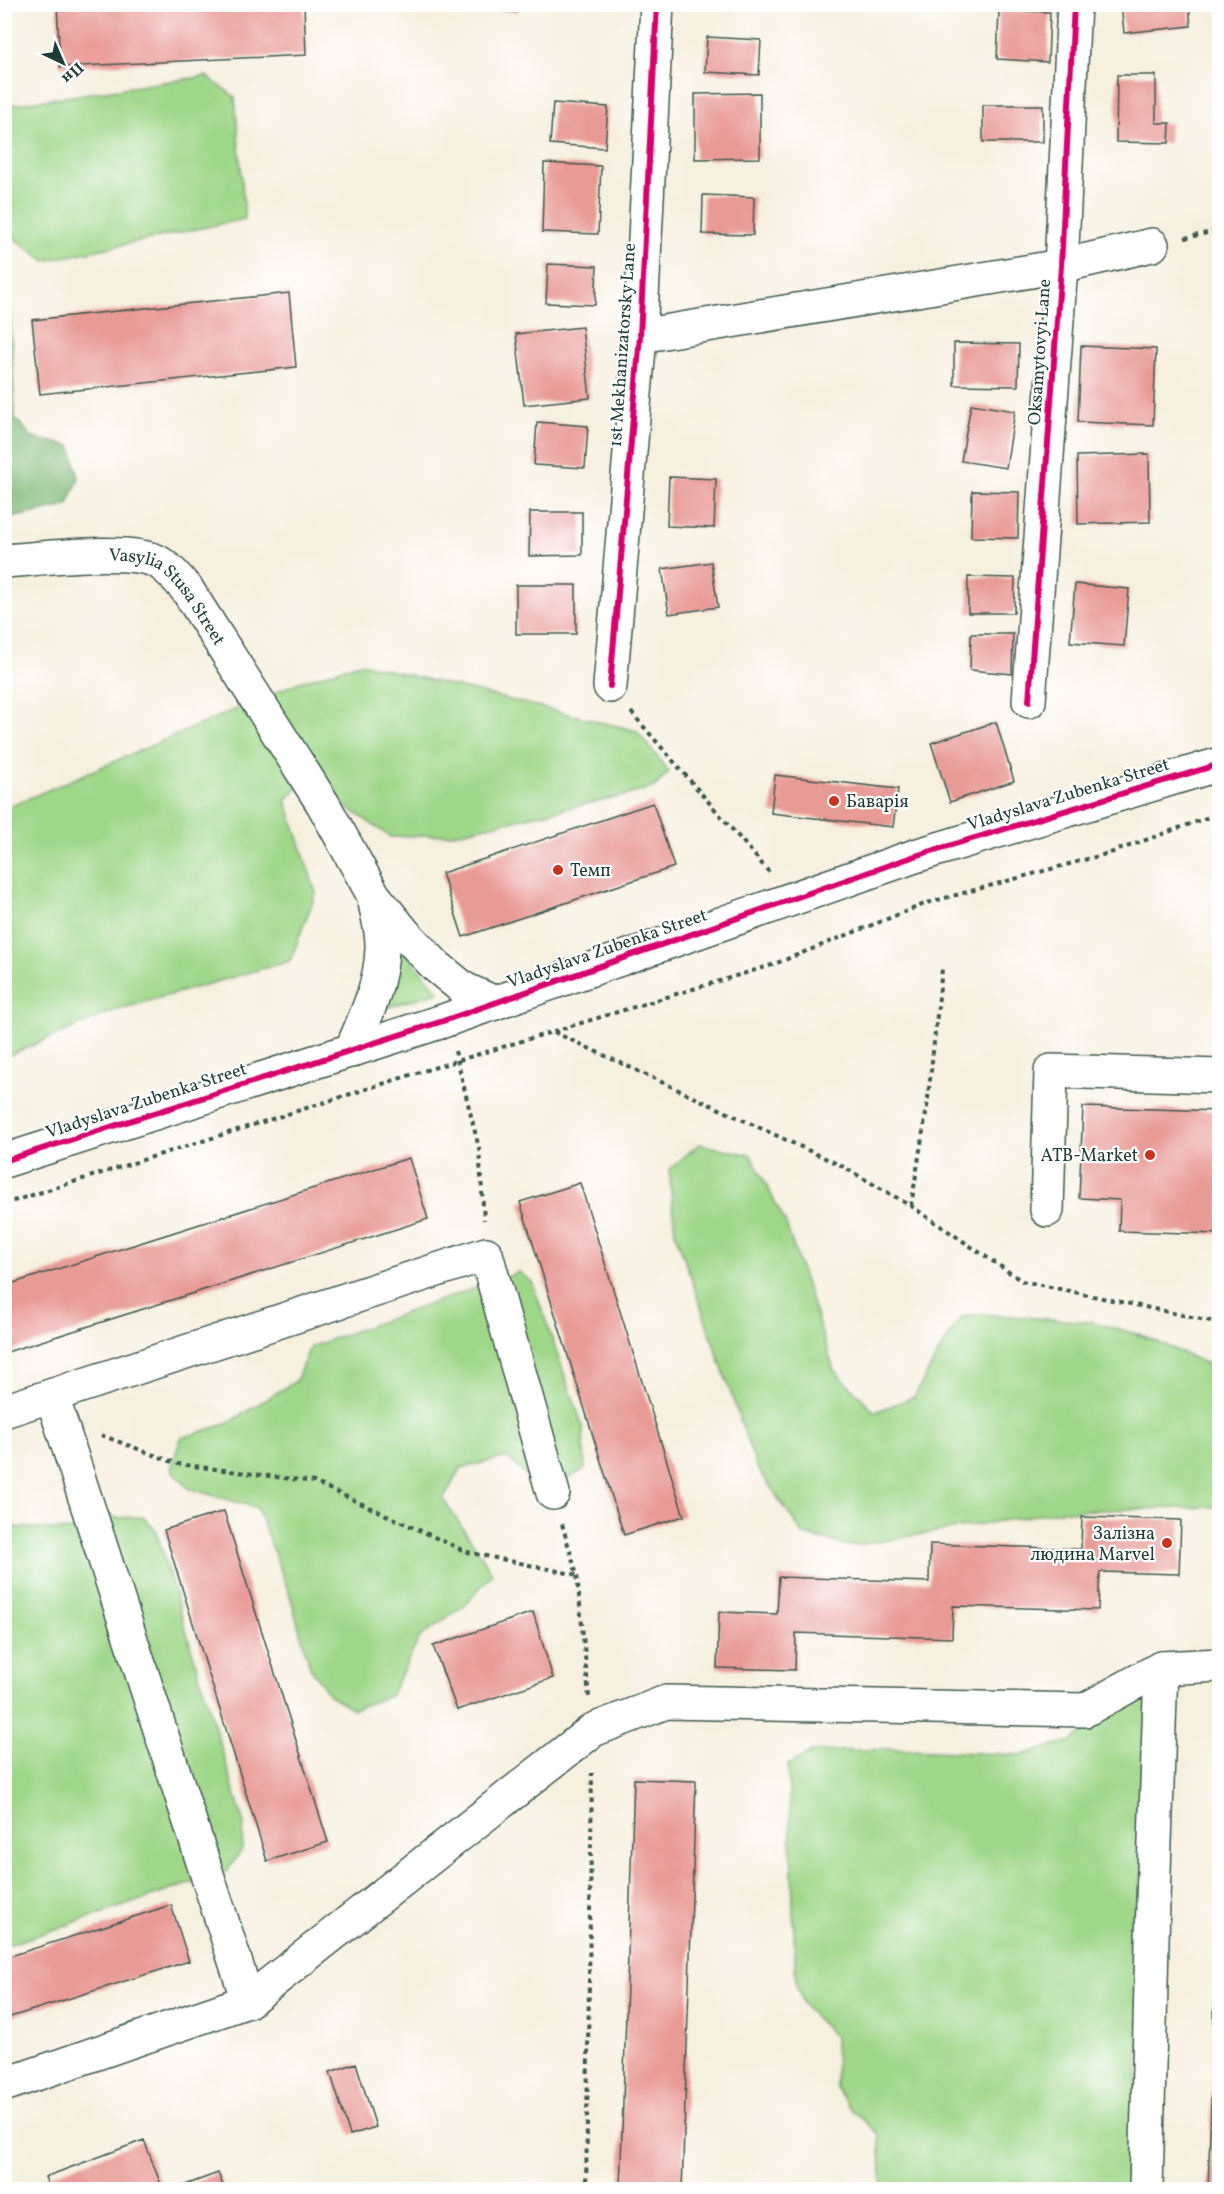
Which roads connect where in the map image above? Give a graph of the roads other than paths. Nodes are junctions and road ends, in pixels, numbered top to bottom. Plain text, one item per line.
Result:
1 (657, 4) edge
2 (1074, 4) edge
3 (1152, 245) dead end
4 (1061, 266) junction
5 (640, 336) junction
6 (4, 561) edge
7 (610, 686) road end
8 (1029, 701) dead end
9 (1220, 764) edge
10 (374, 896) junction
11 (495, 1003) junction
12 (351, 1051) junction
13 (1220, 1076) edge
14 (4, 1161) edge
15 (1047, 1210) dead end
16 (56, 1408) junction
17 (4, 1411) edge
18 (553, 1493) road end
19 (1220, 1665) edge
20 (1161, 1668) junction
21 (248, 2001) junction
22 (4, 2085) edge
23 (1146, 2190) edge

1 - 5 street, 1st Mekhanizatorsky Lane
2 - 4 street, Oksamytovyi Lane
3 - 4 street
4 - 5 street
4 - 8 street, Oksamytovyi Lane
5 - 7 street, 1st Mekhanizatorsky Lane
6 - 10 street, Vasylia Stusa Street
9 - 11 street, Vladyslava Zubenka Street
10 - 11 street
10 - 12 street
11 - 12 street, Vladyslava Zubenka Street
12 - 14 street, Vladyslava Zubenka Street
13 - 15 street
16 - 17 street
16 - 18 street
16 - 21 street
19 - 20 street
20 - 21 street
20 - 23 street
21 - 22 street

